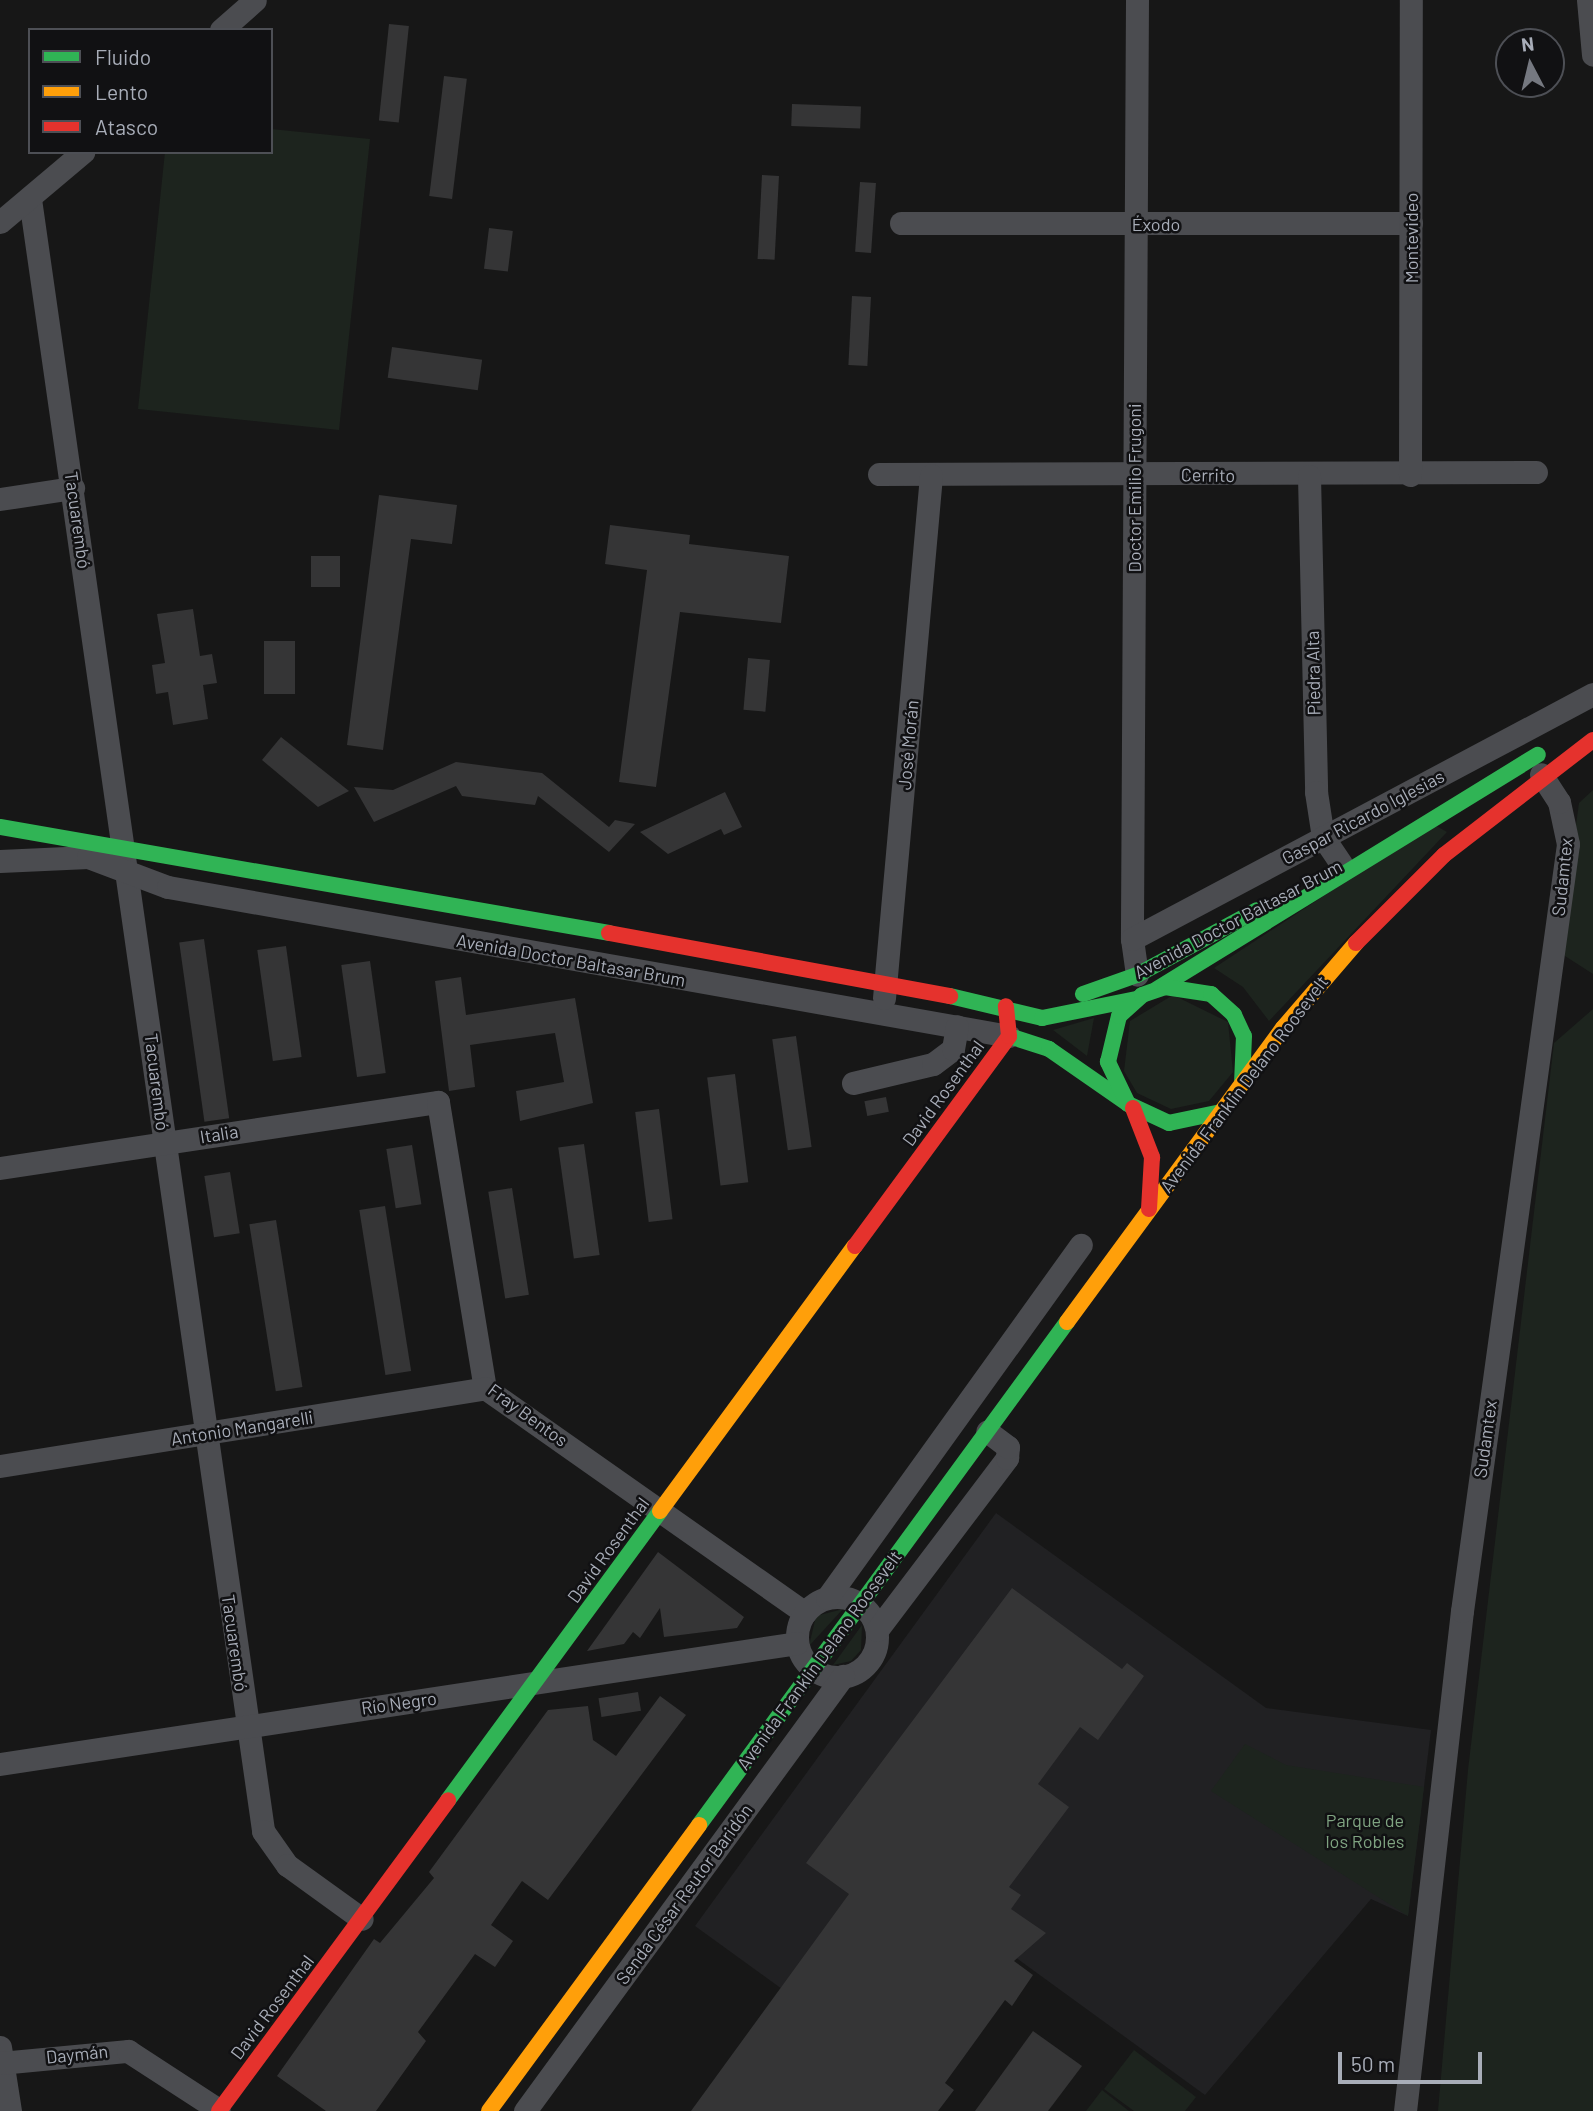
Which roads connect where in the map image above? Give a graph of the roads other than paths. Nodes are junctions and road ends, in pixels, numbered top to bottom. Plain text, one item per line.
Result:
1 (255, 0) edge
2 (1136, 0) edge
3 (1411, 0) edge
4 (1588, 0) edge
5 (223, 28) edge
6 (1593, 55) edge
7 (80, 154) edge
8 (30, 199) junction
9 (0, 222) edge
10 (901, 223) dead end
11 (1411, 223) junction
12 (1134, 225) junction
13 (1536, 472) dead end
14 (879, 474) dead end
15 (1135, 474) junction
16 (931, 475) junction
17 (1410, 475) junction
18 (1310, 476) junction
19 (73, 488) junction
20 (0, 499) edge
21 (1593, 694) edge
22 (1593, 724) edge
23 (1520, 736) junction
24 (1593, 740) edge
25 (1536, 766) junction
26 (1436, 813) junction
27 (0, 827) edge
28 (1322, 837) junction
29 (1462, 838) junction
30 (125, 844) junction
31 (1387, 844) junction
32 (0, 861) edge
33 (1341, 864) junction
34 (128, 873) junction
35 (1132, 939) junction
36 (1137, 975) junction
37 (886, 985) junction
38 (1157, 989) junction
39 (1136, 999) junction
40 (1006, 1006) junction
41 (881, 1014) junction
42 (957, 1026) junction
43 (1009, 1036) junction
44 (853, 1083) dead end
45 (1242, 1084) junction
46 (438, 1102) joint
47 (1131, 1106) junction
48 (1221, 1112) junction
49 (165, 1143) junction
50 (0, 1168) edge
51 (1149, 1209) junction
52 (1117, 1253) junction
53 (1041, 1300) junction
54 (1069, 1319) junction
55 (1014, 1337) junction
56 (1042, 1356) junction
57 (485, 1388) junction
58 (987, 1431) junction
59 (205, 1435) junction
60 (0, 1466) edge
61 (916, 1474) junction
62 (942, 1492) junction
63 (663, 1508) junction
64 (966, 1509) junction
65 (827, 1598) junction
66 (860, 1604) junction
67 (805, 1613) junction
68 (877, 1630) junction
69 (797, 1643) junction
70 (813, 1669) junction
71 (843, 1676) junction
72 (534, 1683) junction
73 (247, 1725) junction
74 (0, 1764) edge
75 (694, 1831) junction
76 (718, 1847) junction
77 (362, 1919) junction
78 (629, 1920) junction
79 (653, 1937) junction
80 (1, 2058) edge
81 (10, 2111) edge
82 (219, 2111) edge
83 (489, 2111) edge
84 (526, 2111) edge
85 (1405, 2111) edge

1 - 5 street
2 - 12 street, Doctor Emilio Frugoni
3 - 11 street, Montevideo
4 - 6 street
7 - 8 street
8 - 9 street
8 - 19 street, Tacuarembó
10 - 12 street, Éxodo
11 - 12 street, Éxodo
11 - 17 street, Montevideo
12 - 15 street, Doctor Emilio Frugoni
13 - 17 street, Cerrito
14 - 16 street, Cerrito
15 - 16 street, Cerrito
15 - 18 street, Cerrito
15 - 35 street, Doctor Emilio Frugoni
16 - 37 street, José Morán
17 - 18 street, Cerrito
18 - 28 street, Piedra Alta
19 - 20 street
19 - 30 street, Tacuarembó
21 - 23 street, Gaspar Ricardo Iglesias
22 - 25 street, Avenida Doctor Baltasar Brum
23 - 25 street, Sudamtex
23 - 28 street, Gaspar Ricardo Iglesias
24 - 25 street, Avenida Franklin Delano Roosevelt
25 - 26 street, Avenida Doctor Baltasar Brum
25 - 29 street, Avenida Franklin Delano Roosevelt
25 - 85 street, Sudamtex
26 - 29 street
26 - 31 street, Avenida Doctor Baltasar Brum
27 - 30 street, Avenida Doctor Baltasar Brum
28 - 33 street, Piedra Alta
28 - 35 street, Gaspar Ricardo Iglesias
29 - 45 street, Avenida Franklin Delano Roosevelt
30 - 34 street, Tacuarembó
30 - 37 street, Avenida Doctor Baltasar Brum
31 - 33 street, Avenida Doctor Baltasar Brum
31 - 38 street, Avenida Doctor Baltasar Brum
32 - 34 street, Avenida Doctor Baltasar Brum
33 - 36 street, Avenida Doctor Baltasar Brum
34 - 41 street, Avenida Doctor Baltasar Brum
34 - 49 street, Tacuarembó
35 - 36 street, Doctor Emilio Frugoni
36 - 40 street, Avenida Doctor Baltasar Brum
37 - 40 street, Avenida Doctor Baltasar Brum
37 - 41 street, José Morán
38 - 39 street
38 - 45 street
39 - 40 street, Avenida Doctor Baltasar Brum
39 - 47 street
40 - 43 street, David Rosenthal
41 - 42 street, Avenida Doctor Baltasar Brum
42 - 43 street, Avenida Doctor Baltasar Brum
42 - 44 street
43 - 47 street, Avenida Doctor Baltasar Brum
43 - 63 street, David Rosenthal
45 - 48 street, Avenida Franklin Delano Roosevelt
46 - 49 street, Italia
46 - 57 street, Fray Bentos
47 - 48 street
47 - 51 street, Avenida Franklin Delano Roosevelt
48 - 51 street, Avenida Franklin Delano Roosevelt
49 - 50 street, Italia
49 - 59 street, Tacuarembó
51 - 52 street, Avenida Franklin Delano Roosevelt
52 - 53 street, Avenida Franklin Delano Roosevelt
52 - 54 street, Avenida Franklin Delano Roosevelt
53 - 54 street
53 - 55 street, Avenida Franklin Delano Roosevelt
54 - 56 street, Avenida Franklin Delano Roosevelt
55 - 56 street
55 - 61 street, Avenida Franklin Delano Roosevelt
56 - 58 street, Avenida Franklin Delano Roosevelt
57 - 59 street, Antonio Mangarelli
57 - 63 street, Fray Bentos
58 - 62 street, Avenida Franklin Delano Roosevelt
58 - 64 street
59 - 60 street, Antonio Mangarelli
59 - 73 street, Tacuarembó
61 - 62 street
61 - 65 street, Avenida Franklin Delano Roosevelt
62 - 64 street
62 - 66 street, Avenida Franklin Delano Roosevelt
63 - 67 street, Fray Bentos
63 - 72 street, David Rosenthal
64 - 68 street
65 - 66 street
65 - 67 street
66 - 68 street
66 - 70 street, Avenida Franklin Delano Roosevelt
67 - 69 street
68 - 71 street, Senda César Reutor Baridón
69 - 70 street
69 - 72 street, Río Negro
70 - 71 street
70 - 75 street, Avenida Franklin Delano Roosevelt
71 - 76 street, Senda César Reutor Baridón
72 - 73 street, Río Negro
72 - 77 street, David Rosenthal
73 - 74 street, Río Negro
73 - 77 street, Tacuarembó
75 - 76 street
75 - 78 street, Avenida Franklin Delano Roosevelt
76 - 79 street, Senda César Reutor Baridón
77 - 82 street, David Rosenthal
78 - 79 street
78 - 83 street, Avenida Franklin Delano Roosevelt
79 - 84 street, Senda César Reutor Baridón
80 - 81 street
80 - 82 street, Daymán

